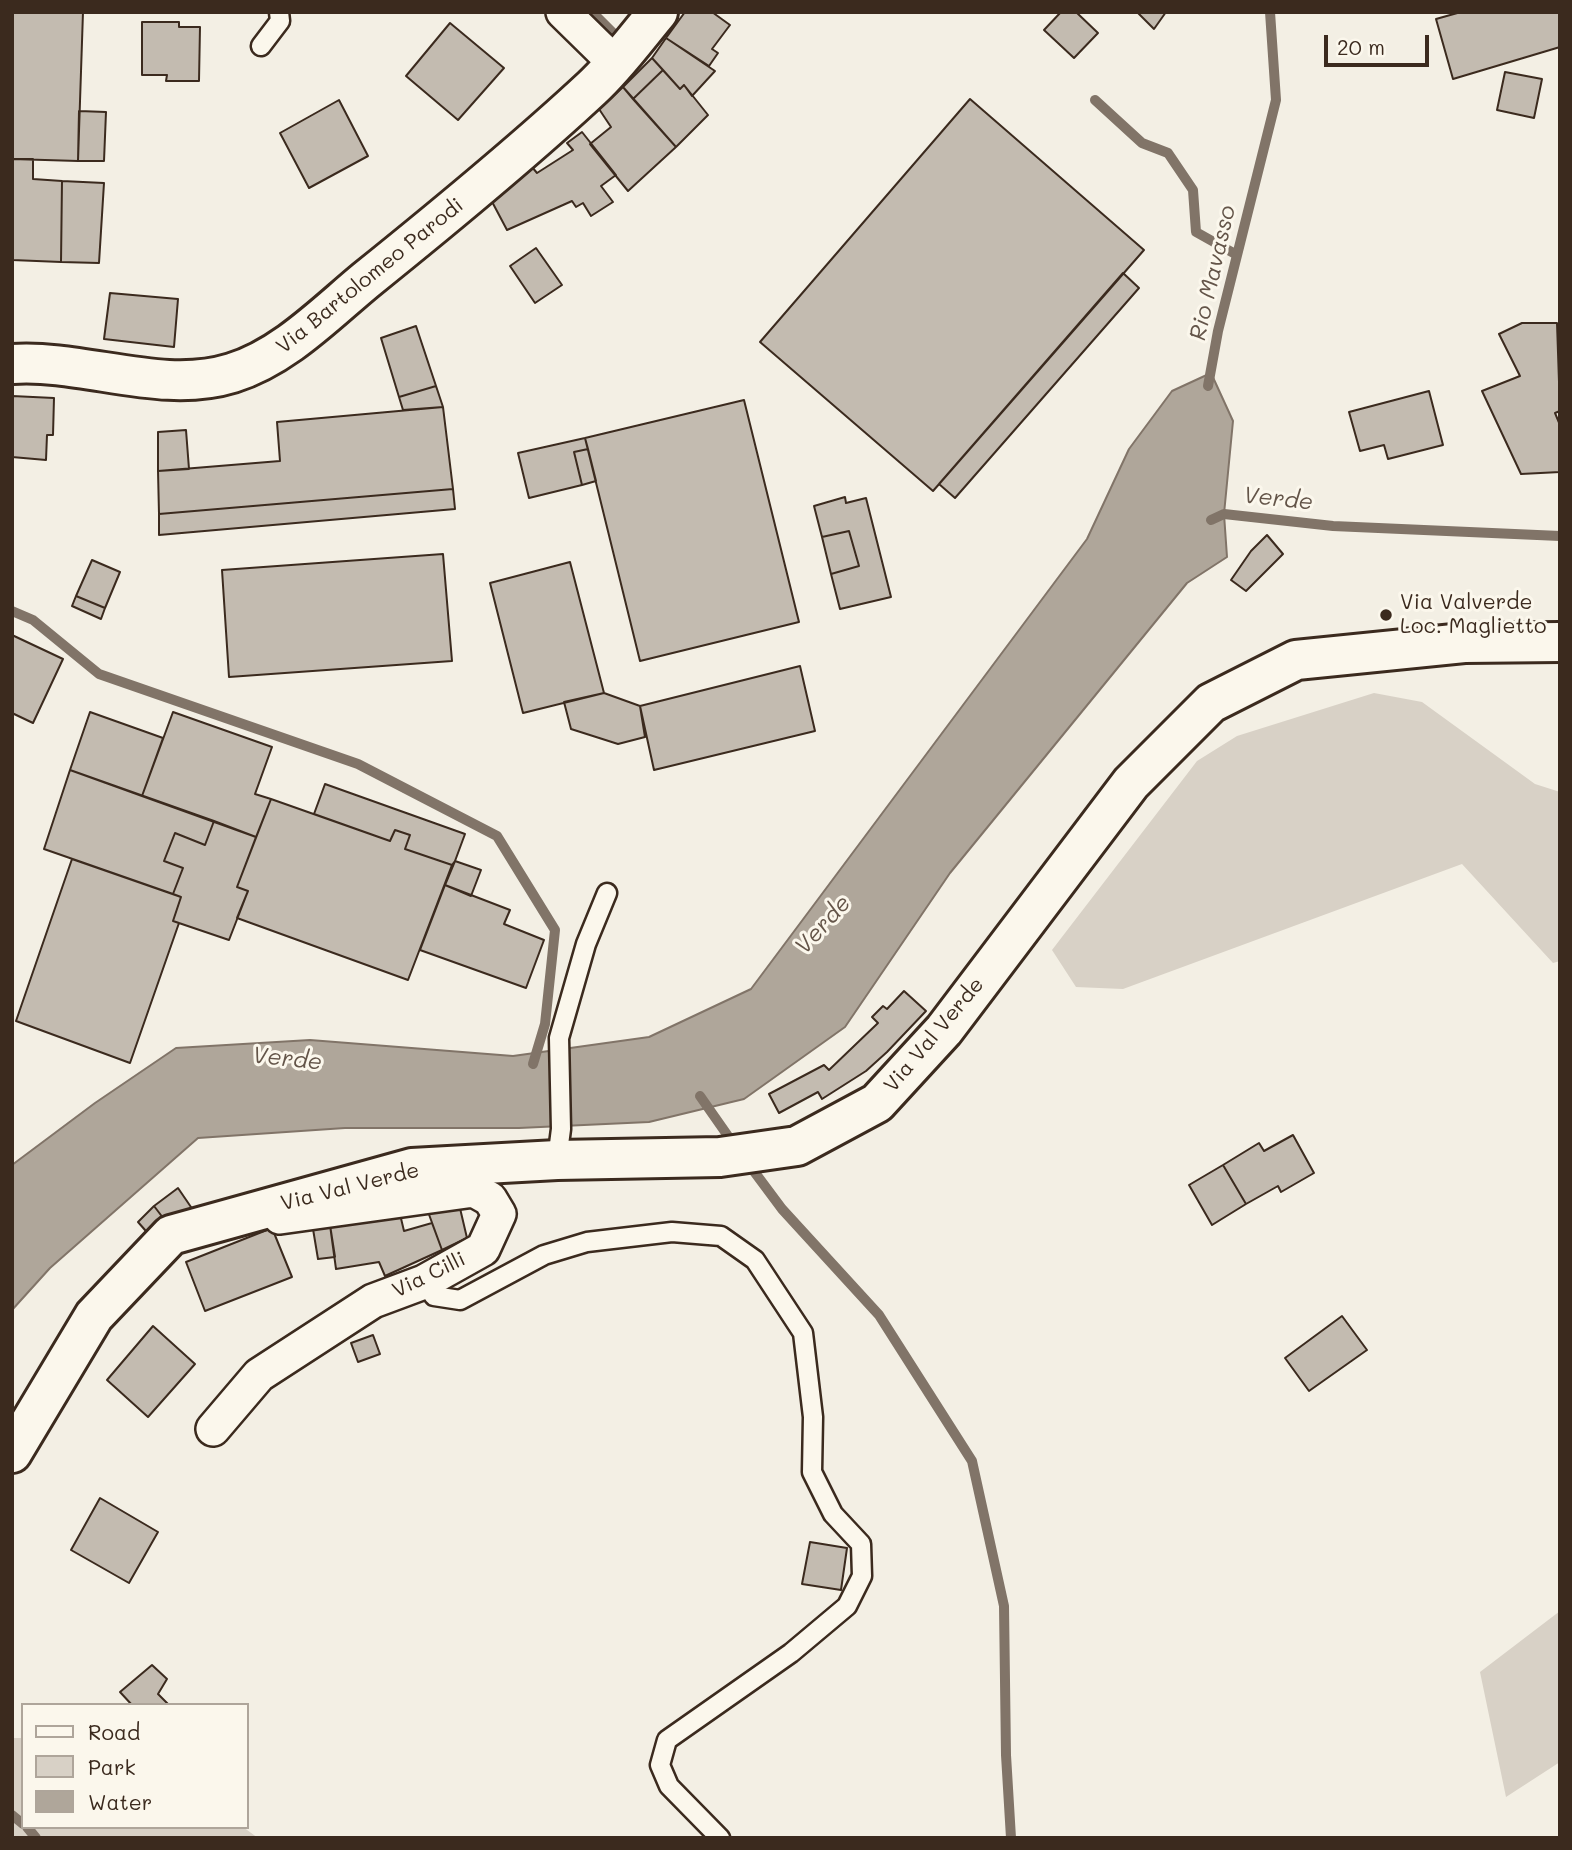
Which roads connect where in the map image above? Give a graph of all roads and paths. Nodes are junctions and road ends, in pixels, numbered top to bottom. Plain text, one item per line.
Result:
1 (279, 12) edge
2 (563, 12) edge
3 (658, 12) edge
4 (261, 46) dead end
5 (615, 63) junction
6 (12, 364) edge
7 (1560, 642) edge
8 (607, 893) dead end
9 (559, 1144) junction
10 (215, 1223) junction
11 (424, 1283) junction
12 (213, 1429) dead end
13 (12, 1453) edge
14 (720, 1838) edge

1 - 4 lane
2 - 5 street
3 - 5 main road, Via Bartolomeo Parodi
5 - 6 main road, Via Bartolomeo Parodi
7 - 9 main road, Via Val Verde
8 - 9 lane
9 - 10 main road, Via Val Verde
10 - 11 street, Via Cilli
10 - 13 main road, Via Val Verde
11 - 12 street, Via Cilli
11 - 14 lane

